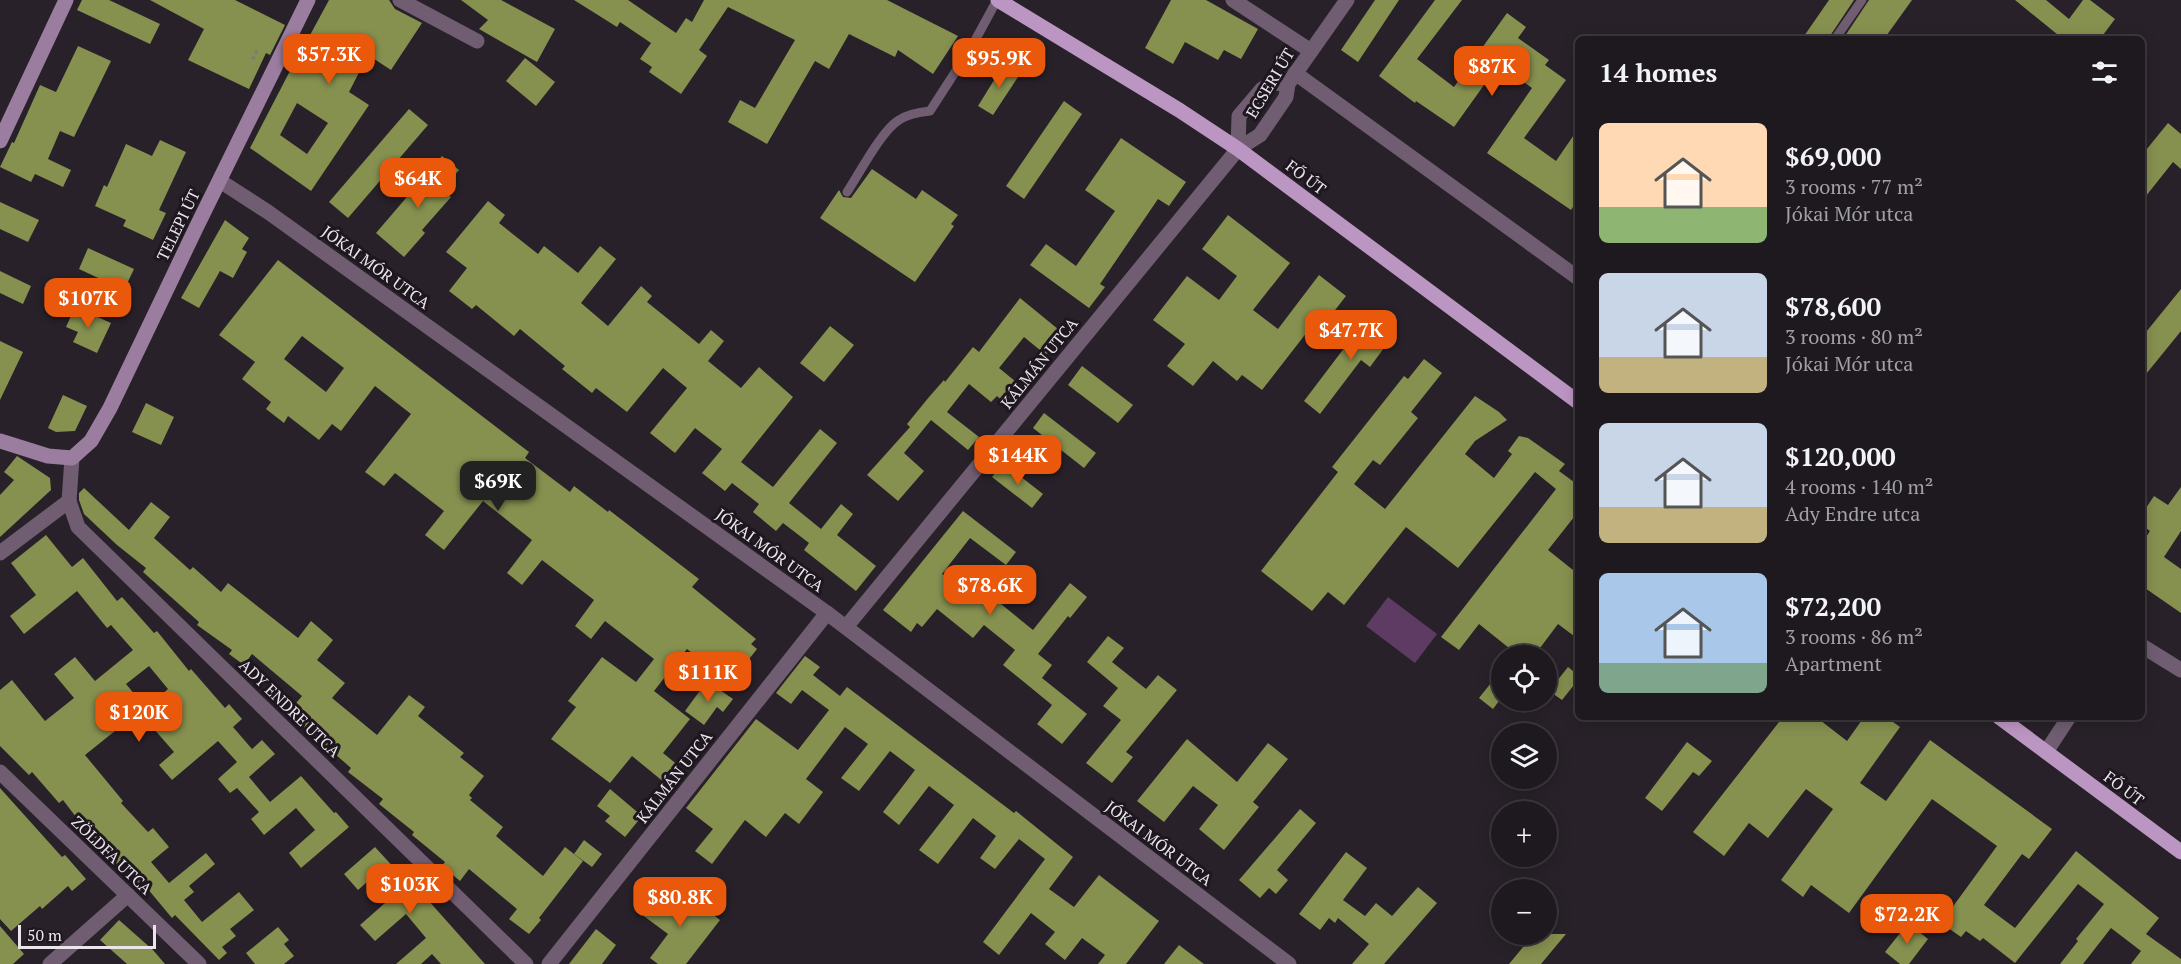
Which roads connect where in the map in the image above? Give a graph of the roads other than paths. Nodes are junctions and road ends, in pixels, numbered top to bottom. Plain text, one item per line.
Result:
1 (66, 0) edge
2 (308, 0) edge
3 (400, 0) edge
4 (997, 0) edge
5 (1233, 0) edge
6 (1347, 0) edge
7 (1862, 0) edge
8 (1837, 36) edge
9 (477, 41) dead end
10 (1311, 51) junction
11 (1291, 78) junction
12 (0, 141) edge
13 (1238, 149) junction
14 (220, 181) junction
15 (847, 192) dead end
16 (1575, 276) edge
17 (1575, 400) edge
18 (0, 441) edge
19 (72, 458) junction
20 (69, 501) junction
21 (0, 553) edge
22 (827, 613) junction
23 (846, 627) junction
24 (2145, 648) edge
25 (2181, 670) edge
26 (2003, 720) edge
27 (2067, 720) edge
28 (2046, 752) junction
29 (1, 776) edge
30 (2181, 852) edge
31 (128, 895) junction
32 (50, 964) edge
33 (199, 964) edge
34 (526, 964) edge
35 (549, 964) edge
36 (1289, 964) edge

1 - 12 main road
2 - 14 main road, TELEPI ÚT
3 - 9 street
4 - 13 main road, FŐ ÚT
4 - 15 lane
5 - 10 street
6 - 10 street, ECSERI ÚT
7 - 8 lane
10 - 11 street, ECSERI ÚT
11 - 13 street, ECSERI ÚT
11 - 13 street
11 - 16 street
13 - 17 main road, FŐ ÚT
13 - 23 street, KÁLMÁN UTCA
14 - 19 main road, TELEPI ÚT
14 - 22 street, JÓKAI MÓR UTCA
18 - 19 main road
19 - 20 street, ADY ENDRE UTCA
20 - 21 street
20 - 34 street, ADY ENDRE UTCA
22 - 23 street, JÓKAI MÓR UTCA
22 - 35 street, KÁLMÁN UTCA
23 - 36 street, JÓKAI MÓR UTCA
24 - 25 street
26 - 28 main road, FŐ ÚT
27 - 28 street
28 - 30 main road, FŐ ÚT
29 - 31 street, ZÖLDFA UTCA
31 - 32 street
31 - 33 street, ZÖLDFA UTCA

